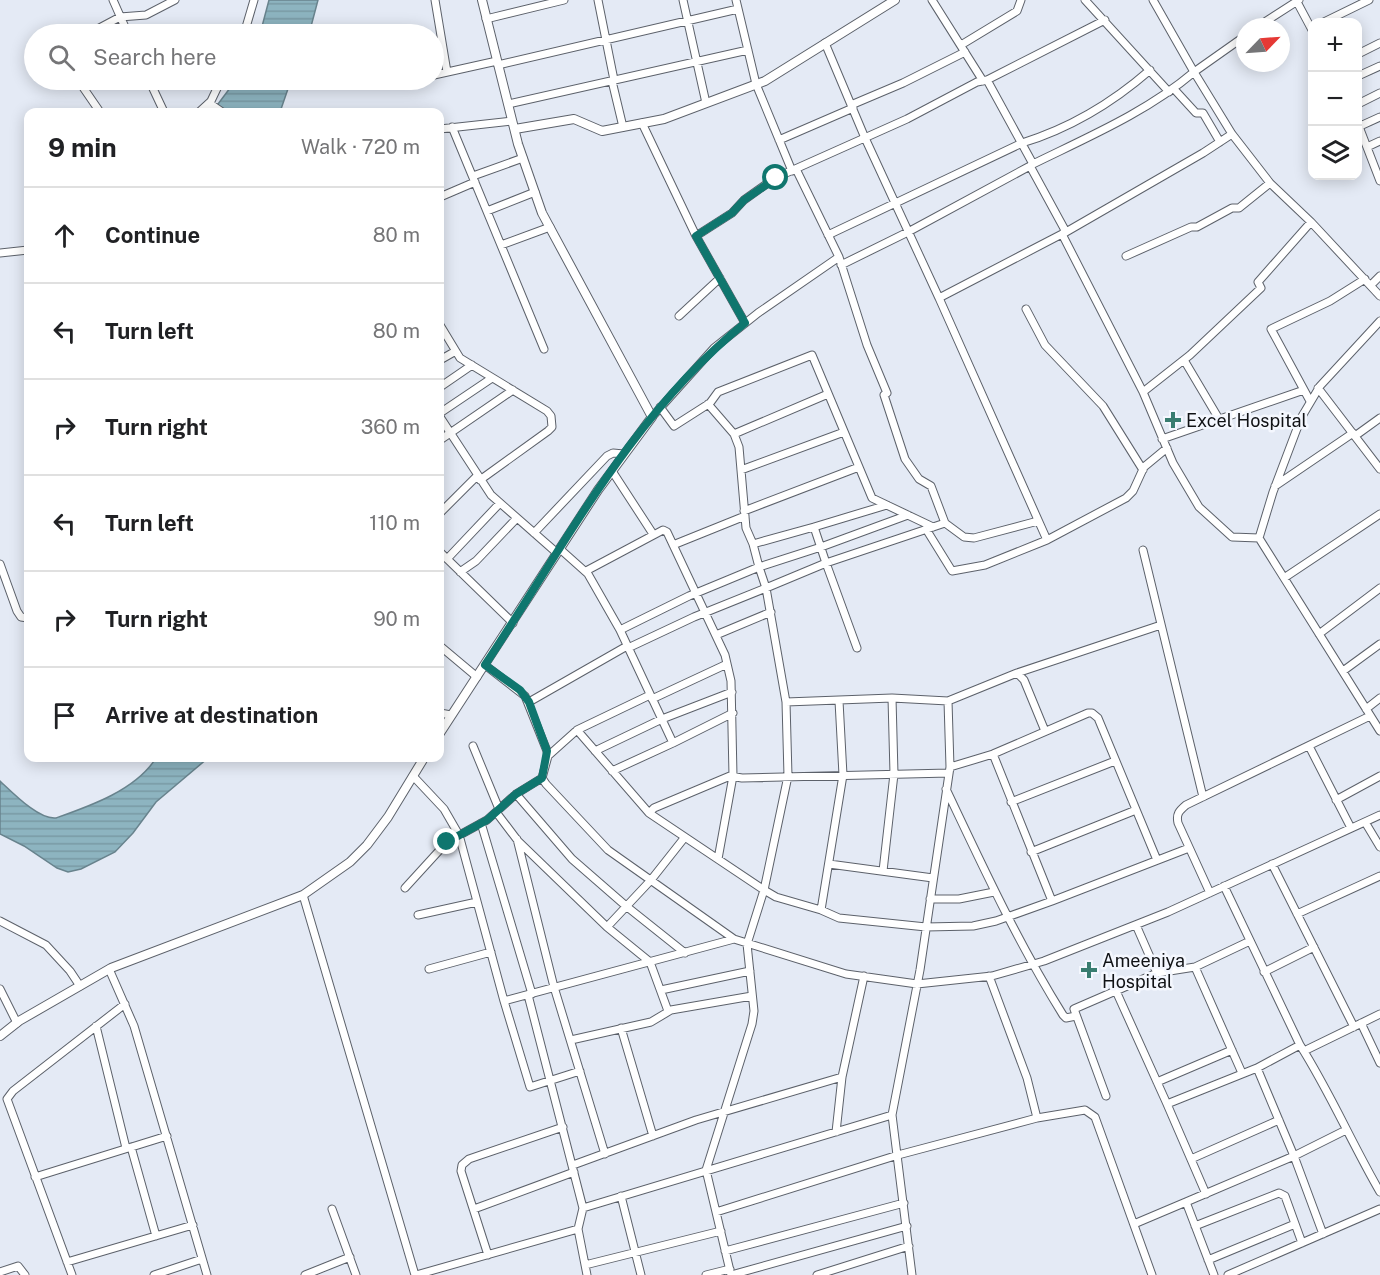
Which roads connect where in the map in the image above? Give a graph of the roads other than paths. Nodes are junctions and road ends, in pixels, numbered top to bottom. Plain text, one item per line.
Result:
1 (113, 0) edge
2 (176, 0) edge
3 (254, 0) edge
4 (435, 0) edge
5 (482, 0) edge
6 (564, 0) edge
7 (598, 0) edge
8 (683, 0) edge
9 (736, 0) edge
10 (895, 0) edge
11 (932, 0) edge
12 (1021, 0) edge
13 (1085, 0) edge
14 (1153, 0) edge
15 (1298, 0) edge
16 (1369, 0) edge
17 (738, 9) junction
18 (120, 17) junction
19 (1271, 18) edge
20 (1332, 18) edge
21 (486, 19) junction
22 (1105, 20) junction
23 (688, 21) junction
24 (1308, 21) edge
25 (107, 24) edge
26 (123, 24) edge
27 (247, 24) edge
28 (439, 24) edge
29 (606, 40) junction
30 (1236, 42) edge
31 (825, 43) junction
32 (1380, 44) edge
33 (963, 49) junction
34 (748, 50) junction
35 (1362, 52) edge
36 (444, 54) edge
37 (698, 61) junction
38 (498, 63) junction
39 (1380, 66) edge
40 (1150, 70) junction
41 (447, 72) junction
42 (1194, 72) junction
43 (444, 73) edge
44 (1362, 74) edge
45 (614, 80) junction
46 (985, 80) junction
47 (756, 84) junction
48 (85, 90) edge
49 (154, 90) edge
50 (217, 90) edge
51 (1171, 90) junction
52 (1380, 93) edge
53 (1362, 102) edge
54 (706, 103) junction
55 (508, 104) junction
56 (211, 105) junction
57 (852, 107) junction
58 (97, 108) edge
59 (162, 108) edge
60 (206, 108) edge
61 (216, 108) edge
62 (1380, 117) edge
63 (642, 123) junction
64 (1362, 124) edge
65 (513, 125) junction
66 (1358, 126) edge
67 (452, 127) junction
68 (624, 127) junction
69 (444, 128) edge
70 (1232, 134) junction
71 (865, 138) junction
72 (779, 140) junction
73 (1380, 141) edge
74 (1220, 142) junction
75 (1022, 143) junction
76 (1367, 147) junction
77 (523, 158) junction
78 (1032, 165) junction
79 (794, 170) junction
80 (474, 179) junction
81 (1380, 182) edge
82 (1270, 183) junction
83 (535, 192) junction
84 (444, 195) edge
85 (896, 204) junction
86 (487, 211) junction
87 (1311, 222) junction
88 (550, 227) junction
89 (908, 232) junction
90 (1064, 233) junction
91 (828, 235) junction
92 (696, 236) junction
93 (501, 245) junction
94 (24, 250) edge
95 (0, 253) edge
96 (1126, 256) dead end
97 (840, 261) junction
98 (1380, 276) edge
99 (720, 278) junction
100 (1365, 279) junction
101 (1371, 285) junction
102 (1380, 296) edge
103 (939, 298) junction
104 (1026, 309) dead end
105 (679, 316) dead end
106 (1380, 321) edge
107 (745, 323) junction
108 (444, 332) edge
109 (544, 349) dead end
110 (454, 351) junction
111 (444, 357) edge
112 (1184, 360) junction
113 (472, 365) junction
114 (492, 378) junction
115 (444, 384) edge
116 (1318, 388) junction
117 (513, 390) junction
118 (1304, 390) junction
119 (1143, 392) junction
120 (828, 394) junction
121 (1311, 401) junction
122 (708, 404) junction
123 (660, 407) junction
124 (444, 412) edge
125 (652, 417) junction
126 (1380, 418) edge
127 (1219, 419) junction
128 (444, 423) edge
129 (844, 432) junction
130 (449, 433) junction
131 (734, 434) junction
132 (1354, 435) junction
133 (444, 437) edge
134 (1162, 439) junction
135 (1167, 448) junction
136 (624, 454) junction
137 (1379, 466) edge
138 (859, 467) junction
139 (741, 470) junction
140 (1143, 470) junction
141 (612, 471) junction
142 (478, 478) junction
143 (1275, 486) junction
144 (500, 503) junction
145 (887, 505) junction
146 (444, 509) edge
147 (744, 514) junction
148 (1380, 514) edge
149 (908, 515) junction
150 (517, 518) junction
151 (1038, 520) junction
152 (945, 523) junction
153 (814, 527) junction
154 (930, 528) junction
155 (534, 533) junction
156 (653, 534) junction
157 (1259, 538) junction
158 (1047, 540) junction
159 (753, 544) junction
160 (673, 545) junction
161 (821, 547) junction
162 (1143, 550) dead end
163 (559, 551) junction
164 (444, 556) edge
165 (447, 559) junction
166 (826, 563) junction
167 (0, 564) edge
168 (759, 567) junction
169 (586, 571) junction
170 (460, 572) junction
171 (1284, 578) junction
172 (766, 588) junction
173 (1380, 588) edge
174 (696, 594) junction
175 (705, 612) junction
176 (771, 612) junction
177 (24, 617) edge
178 (513, 623) junction
179 (1161, 625) junction
180 (620, 630) junction
181 (1319, 634) junction
182 (716, 635) junction
183 (1380, 644) edge
184 (628, 647) junction
185 (857, 648) dead end
186 (444, 649) edge
187 (727, 664) junction
188 (485, 665) junction
189 (1343, 671) junction
190 (1017, 673) junction
191 (477, 677) junction
192 (732, 692) junction
193 (651, 697) junction
194 (892, 698) junction
195 (1380, 698) edge
196 (839, 701) junction
197 (948, 701) junction
198 (529, 702) junction
199 (786, 702) junction
200 (1368, 712) junction
201 (733, 713) junction
202 (444, 714) edge
203 (452, 715) junction
204 (662, 720) junction
205 (1379, 726) edge
206 (444, 727) edge
207 (577, 730) junction
208 (1045, 731) junction
209 (673, 742) junction
210 (473, 746) dead end
211 (1308, 746) junction
212 (595, 751) junction
213 (993, 754) junction
214 (548, 756) junction
215 (1115, 761) junction
216 (422, 762) edge
217 (950, 770) junction
218 (612, 771) junction
219 (894, 774) junction
220 (843, 775) junction
221 (413, 776) junction
222 (734, 776) junction
223 (788, 776) junction
224 (1380, 776) edge
225 (542, 778) junction
226 (946, 789) junction
227 (516, 794) junction
228 (1203, 797) junction
229 (1336, 800) junction
230 (1011, 802) junction
231 (1136, 810) junction
232 (498, 811) junction
233 (649, 813) junction
234 (1380, 815) edge
235 (1365, 822) junction
236 (481, 823) junction
237 (1351, 828) junction
238 (459, 835) junction
239 (685, 837) junction
240 (517, 839) junction
241 (1380, 847) edge
242 (1189, 848) junction
243 (1031, 852) junction
244 (718, 859) junction
245 (1156, 860) junction
246 (829, 864) junction
247 (1272, 864) junction
248 (883, 871) junction
249 (1380, 876) edge
250 (933, 878) junction
251 (651, 880) junction
252 (1224, 886) junction
253 (405, 888) dead end
254 (764, 890) junction
255 (994, 892) junction
256 (1210, 893) junction
257 (303, 895) junction
258 (930, 899) junction
259 (1052, 901) junction
260 (477, 902) junction
261 (626, 906) junction
262 (821, 910) junction
263 (1297, 914) junction
264 (418, 915) dead end
265 (1006, 917) junction
266 (0, 921) edge
267 (1136, 925) junction
268 (607, 927) junction
269 (926, 927) junction
270 (734, 939) junction
271 (1250, 941) junction
272 (747, 944) junction
273 (1314, 947) junction
274 (491, 952) junction
275 (685, 952) junction
276 (650, 962) junction
277 (1031, 965) junction
278 (1195, 967) junction
279 (109, 969) junction
280 (429, 969) dead end
281 (750, 971) junction
282 (1264, 972) junction
283 (1157, 973) junction
284 (864, 976) junction
285 (989, 976) junction
286 (917, 984) junction
287 (80, 986) junction
288 (554, 987) junction
289 (0, 989) edge
290 (661, 990) junction
291 (1116, 991) junction
292 (530, 994) junction
293 (752, 996) junction
294 (504, 1001) junction
295 (125, 1004) junction
296 (668, 1011) junction
297 (1380, 1014) edge
298 (1076, 1016) junction
299 (17, 1023) junction
300 (1357, 1025) junction
301 (96, 1026) junction
302 (621, 1028) junction
303 (0, 1036) edge
304 (571, 1040) junction
305 (1302, 1048) junction
306 (1232, 1050) junction
307 (1380, 1063) edge
308 (1257, 1068) junction
309 (580, 1071) junction
310 (1242, 1072) junction
311 (842, 1077) junction
312 (550, 1079) junction
313 (1157, 1082) junction
314 (1106, 1096) dead end
315 (1167, 1104) junction
316 (725, 1111) junction
317 (892, 1115) junction
318 (1037, 1118) junction
319 (1279, 1120) junction
320 (563, 1127) junction
321 (1346, 1130) junction
322 (836, 1132) junction
323 (167, 1136) junction
324 (652, 1136) junction
325 (128, 1148) junction
326 (605, 1154) junction
327 (898, 1155) junction
328 (1294, 1156) junction
329 (1191, 1159) junction
330 (574, 1168) junction
331 (706, 1170) junction
332 (35, 1177) junction
333 (1380, 1192) edge
334 (1206, 1194) junction
335 (621, 1196) junction
336 (1186, 1202) junction
337 (904, 1203) junction
338 (583, 1208) junction
339 (332, 1209) dead end
340 (474, 1209) junction
341 (1380, 1209) edge
342 (716, 1212) junction
343 (1134, 1224) junction
344 (1295, 1224) junction
345 (193, 1225) junction
346 (907, 1226) junction
347 (1195, 1227) junction
348 (578, 1229) junction
349 (721, 1232) junction
350 (1323, 1234) junction
351 (156, 1236) junction
352 (1302, 1243) junction
353 (909, 1246) junction
354 (635, 1251) junction
355 (726, 1251) junction
356 (488, 1255) junction
357 (350, 1257) junction
358 (202, 1259) junction
359 (1208, 1260) junction
360 (67, 1262) junction
361 (585, 1265) junction
362 (0, 1272) edge
363 (731, 1273) edge
364 (25, 1275) edge
365 (72, 1275) edge
366 (154, 1275) edge
367 (207, 1275) edge
368 (305, 1275) edge
369 (356, 1275) edge
370 (415, 1275) edge
371 (586, 1275) edge
372 (641, 1275) edge
373 (706, 1275) edge
374 (817, 1275) edge
375 (912, 1275) edge
376 (1152, 1275) edge
377 (1214, 1275) edge
378 (1228, 1275) edge

1 - 18 street
2 - 18 street
3 - 27 street
4 - 28 street
5 - 21 street
6 - 21 street
7 - 29 street
8 - 23 street
9 - 17 street
10 - 31 street
11 - 33 street
12 - 33 street
13 - 22 street
14 - 42 street
15 - 19 street
15 - 24 street
16 - 20 street
17 - 23 street
17 - 34 street
18 - 25 street
18 - 26 street
21 - 38 street
22 - 40 street
22 - 46 street
23 - 29 street
23 - 37 street
29 - 38 street
29 - 45 street
30 - 42 street
31 - 47 street
31 - 57 street
32 - 35 street
33 - 46 street
33 - 57 street
34 - 37 street
34 - 47 street
36 - 41 street
37 - 45 street
37 - 54 street
38 - 41 street
38 - 55 street
39 - 44 street
40 - 51 street
40 - 75 street
41 - 43 street
42 - 51 street
42 - 70 street
45 - 55 street
45 - 68 street
46 - 71 street
46 - 75 street
47 - 54 street
47 - 72 street
48 - 58 street
49 - 59 street
50 - 56 street
51 - 74 street
51 - 78 street
52 - 53 street
54 - 63 street
55 - 65 street
56 - 60 street
56 - 61 street
57 - 71 street
57 - 72 street
62 - 64 street
63 - 68 street
63 - 92 street
65 - 67 street
65 - 68 street
65 - 77 street
66 - 76 street
67 - 69 street
67 - 80 street
70 - 74 street
70 - 82 street
71 - 79 street
71 - 85 street
72 - 79 street
73 - 76 street
74 - 90 street
75 - 78 street
75 - 85 street
76 - 81 street
77 - 80 street
77 - 83 street
78 - 89 street
78 - 90 street
79 - 91 street
79 - 92 street
80 - 84 street
80 - 86 street
82 - 87 street
82 - 96 street
83 - 86 street
83 - 88 street
85 - 89 street
85 - 91 street
86 - 93 street
87 - 100 street
87 - 112 street
88 - 93 street
88 - 125 street
89 - 97 street
89 - 103 street
90 - 103 street
90 - 119 street
91 - 97 street
92 - 99 street
93 - 109 street
94 - 95 street
97 - 107 street
97 - 152 street
98 - 101 street
99 - 105 street
99 - 107 street
100 - 101 street
100 - 118 street
101 - 102 street
103 - 151 street
104 - 140 street
106 - 116 street
107 - 123 street
108 - 110 street
110 - 111 street
110 - 113 street
112 - 119 street
112 - 127 street
113 - 114 street
113 - 115 street
114 - 117 street
114 - 124 street
116 - 121 street
116 - 132 street
117 - 130 street
117 - 142 street
118 - 121 street
118 - 127 street
119 - 134 street
120 - 122 street
120 - 129 street
120 - 131 street
121 - 143 street
122 - 123 street
122 - 131 street
123 - 125 street
125 - 136 street
126 - 132 street
127 - 134 street
128 - 130 street
129 - 138 street
129 - 139 street
130 - 133 street
130 - 142 street
131 - 139 street
132 - 137 street
132 - 143 street
134 - 135 street
135 - 140 street
135 - 157 street
136 - 141 street
136 - 155 street
138 - 145 street
138 - 147 street
139 - 147 street
140 - 158 street
141 - 156 street
141 - 163 street
142 - 144 street
142 - 146 street
143 - 157 street
144 - 150 street
144 - 165 street
145 - 149 street
145 - 153 street
147 - 159 street
147 - 160 street
148 - 171 street
149 - 154 street
149 - 161 street
150 - 155 street
150 - 170 street
151 - 152 street
151 - 158 street
152 - 154 street
153 - 159 street
153 - 161 street
154 - 158 street
154 - 166 street
155 - 163 street
156 - 160 street
156 - 169 street
157 - 171 street
159 - 168 street
160 - 174 street
161 - 166 street
161 - 168 street
162 - 179 street
163 - 169 street
163 - 178 street
164 - 165 street
165 - 170 street
166 - 172 street
166 - 185 street
167 - 177 street
168 - 172 street
168 - 174 street
169 - 180 street
170 - 178 street
171 - 181 street
172 - 175 street
172 - 176 street
173 - 181 street
174 - 175 street
174 - 180 street
175 - 182 street
175 - 184 street
176 - 182 street
176 - 199 street
178 - 188 street
179 - 190 street
179 - 228 street
180 - 184 street
181 - 189 street
182 - 187 street
183 - 189 street
184 - 193 street
184 - 198 street
186 - 191 street
187 - 192 street
187 - 193 street
188 - 191 street
188 - 198 street
189 - 200 street
190 - 197 street
190 - 208 street
191 - 203 street
192 - 201 street
192 - 204 street
193 - 204 street
193 - 207 street
194 - 196 street
194 - 197 street
194 - 219 street
195 - 200 street
196 - 199 street
196 - 220 street
197 - 217 street
198 - 214 street
199 - 223 street
200 - 205 street
200 - 211 street
201 - 209 street
201 - 222 street
202 - 203 street
203 - 206 street
204 - 209 street
204 - 212 street
207 - 212 street
207 - 214 street
208 - 213 street
208 - 215 street
209 - 218 street
210 - 232 street
211 - 228 street
211 - 229 street
212 - 218 street
213 - 217 street
213 - 230 street
214 - 225 street
215 - 230 street
215 - 231 street
216 - 221 street
217 - 219 street
217 - 226 street
218 - 233 street
219 - 220 street
219 - 248 street
220 - 223 street
220 - 246 street
221 - 238 street
221 - 257 street
222 - 223 street
222 - 233 street
222 - 244 street
223 - 254 street
224 - 229 street
225 - 227 street
225 - 251 street
226 - 250 street
226 - 255 street
227 - 232 street
227 - 261 street
228 - 242 street
229 - 237 street
230 - 243 street
231 - 243 street
231 - 245 street
232 - 236 street
232 - 240 street
233 - 239 street
234 - 235 street
235 - 237 street
235 - 241 street
236 - 238 street
236 - 292 street
237 - 247 street
238 - 253 street
238 - 260 street
239 - 244 street
239 - 251 street
240 - 268 street
240 - 288 street
242 - 245 street
242 - 256 street
243 - 259 street
244 - 254 street
245 - 259 street
246 - 248 street
246 - 262 street
247 - 252 street
247 - 263 street
248 - 250 street
249 - 263 street
250 - 258 street
251 - 261 street
251 - 270 street
252 - 256 street
252 - 271 street
254 - 262 street
254 - 272 street
255 - 258 street
255 - 265 street
256 - 267 street
257 - 279 street
257 - 370 street
258 - 269 street
259 - 265 street
260 - 264 street
260 - 274 street
261 - 268 street
261 - 275 street
262 - 269 street
263 - 273 street
265 - 269 street
265 - 277 street
266 - 287 street
267 - 277 street
267 - 283 street
268 - 276 street
269 - 286 street
270 - 272 street
270 - 275 street
271 - 278 street
271 - 282 street
272 - 281 street
272 - 284 street
273 - 282 street
273 - 300 street
274 - 280 street
274 - 294 street
275 - 276 street
276 - 288 street
276 - 290 street
277 - 285 street
277 - 298 street
278 - 283 street
278 - 306 street
279 - 287 street
279 - 295 street
281 - 290 street
281 - 293 street
282 - 305 street
283 - 291 street
284 - 286 street
284 - 311 street
285 - 286 street
285 - 318 street
286 - 317 street
287 - 299 street
288 - 292 street
288 - 304 street
289 - 299 street
290 - 296 street
291 - 298 street
291 - 313 street
292 - 294 street
292 - 312 street
293 - 296 street
293 - 316 street
294 - 312 street
295 - 301 street
295 - 323 street
296 - 302 street
297 - 300 street
298 - 314 street
299 - 303 street
300 - 305 street
300 - 307 street
301 - 325 street
301 - 332 street
302 - 304 street
302 - 324 street
304 - 309 street
305 - 308 street
305 - 321 street
306 - 310 street
306 - 313 street
308 - 310 street
308 - 319 street
309 - 312 street
309 - 326 street
310 - 315 street
311 - 316 street
311 - 322 street
312 - 320 street
313 - 315 street
315 - 329 street
316 - 324 street
316 - 331 street
317 - 322 street
317 - 327 street
318 - 327 street
318 - 343 street
319 - 328 street
319 - 329 street
320 - 330 street
320 - 340 street
321 - 328 street
321 - 333 street
322 - 331 street
323 - 325 street
323 - 345 street
324 - 326 street
325 - 332 street
325 - 351 street
326 - 330 street
327 - 337 street
327 - 342 street
328 - 334 street
328 - 350 street
329 - 334 street
330 - 338 street
330 - 340 street
331 - 335 street
331 - 342 street
332 - 360 street
334 - 336 street
335 - 338 street
335 - 354 street
336 - 343 street
336 - 347 street
337 - 346 street
337 - 355 street
338 - 348 street
339 - 357 street
340 - 356 street
341 - 350 street
342 - 349 street
343 - 376 street
344 - 347 street
344 - 352 street
344 - 359 street
345 - 351 street
345 - 358 street
346 - 353 street
346 - 363 street
347 - 359 street
348 - 356 street
348 - 361 street
349 - 354 street
349 - 355 street
350 - 352 street
351 - 360 street
352 - 378 street
353 - 374 street
353 - 375 street
354 - 361 street
354 - 372 street
355 - 363 street
356 - 370 street
357 - 368 street
357 - 369 street
358 - 366 street
358 - 367 street
359 - 377 street
360 - 365 street
361 - 371 street
362 - 364 street
363 - 373 street

